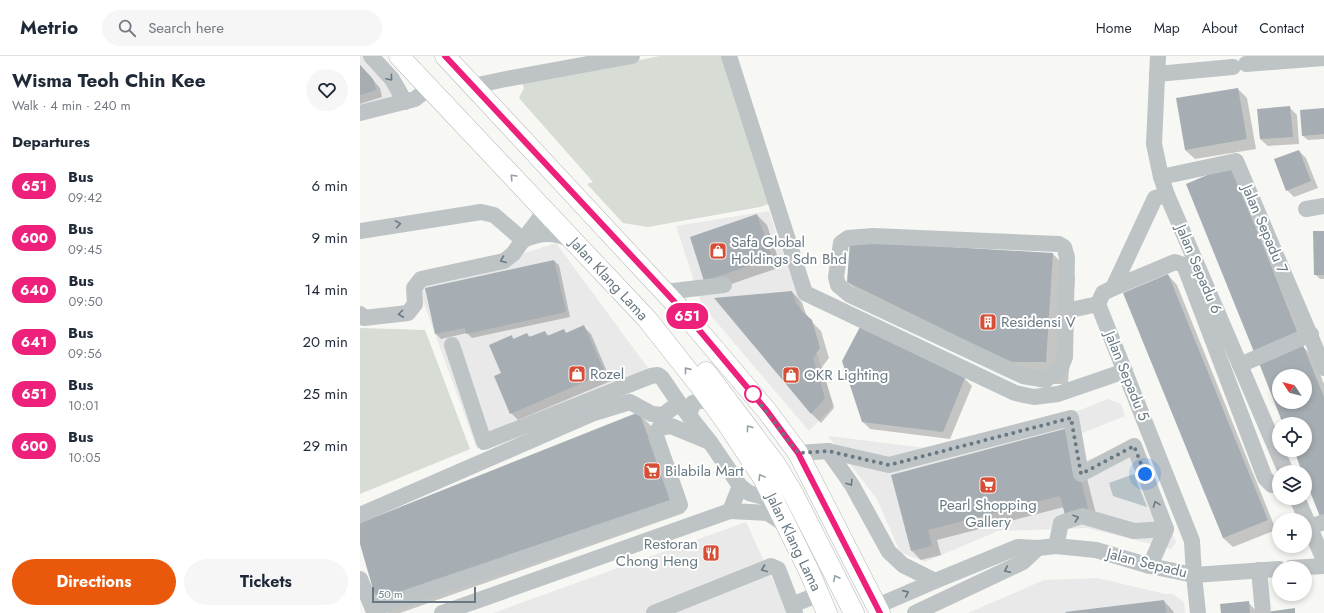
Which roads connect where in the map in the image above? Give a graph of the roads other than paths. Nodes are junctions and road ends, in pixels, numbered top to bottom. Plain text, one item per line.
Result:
1 (370, 56) edge
2 (399, 56) edge
3 (445, 56) edge
4 (632, 56) edge
5 (730, 56) edge
6 (1158, 56) edge
7 (1324, 58) edge
8 (1156, 74) junction
9 (426, 85) junction
10 (473, 86) junction
11 (405, 102) junction
12 (360, 113) edge
13 (1161, 177) junction
14 (1167, 195) junction
15 (540, 206) junction
16 (1324, 206) edge
17 (1306, 209) dead end
18 (360, 231) edge
19 (523, 240) junction
20 (572, 240) junction
21 (724, 285) dead end
22 (1113, 288) junction
23 (665, 292) junction
24 (1098, 304) junction
25 (1066, 311) junction
26 (360, 314) edge
27 (647, 319) junction
28 (1311, 334) junction
29 (452, 345) dead end
30 (1240, 365) junction
31 (1324, 368) edge
32 (1125, 371) junction
33 (679, 403) junction
34 (716, 407) junction
35 (689, 416) junction
36 (655, 421) junction
37 (710, 442) junction
38 (828, 451) junction
39 (798, 453) junction
40 (1283, 465) edge
41 (1272, 485) edge
42 (740, 486) junction
43 (774, 500) junction
44 (680, 505) junction
45 (1303, 505) edge
46 (730, 511) junction
47 (360, 515) edge
48 (786, 525) junction
49 (1317, 525) edge
50 (687, 526) junction
51 (1166, 529) junction
52 (1056, 546) junction
53 (1038, 548) junction
54 (1324, 560) edge
55 (1150, 566) junction
56 (1324, 566) edge
57 (1312, 567) edge
58 (1272, 569) edge
59 (1259, 570) junction
60 (1194, 575) junction
61 (360, 579) edge
62 (934, 581) junction
63 (819, 594) junction
64 (794, 609) edge
65 (374, 611) edge
66 (875, 611) edge
67 (442, 613) edge
68 (654, 613) edge
69 (827, 613) edge
70 (854, 613) edge
71 (915, 613) edge
72 (1198, 613) edge
73 (1263, 613) edge

1 -> 11 street
2 - 9 main road, Jalan Klang Lama
3 - 10 main road
4 - 10 street
5 - 32 street
6 - 8 street, Jalan Sepadu 6
7 - 8 street
8 - 13 street, Jalan Sepadu 6
9 - 11 street
15 -> 9 main road, Jalan Klang Lama
10 - 23 main road
11 - 12 street
13 - 14 street, Jalan Sepadu 6
13 - 28 street, Jalan Sepadu 7
14 - 22 street
14 - 30 street, Jalan Sepadu 6
15 - 19 street
15 - 20 main road, Jalan Klang Lama
16 - 17 street
18 -> 19 street
19 - 20 street
19 -> 26 street
20 - 27 main road, Jalan Klang Lama
21 - 23 street
22 - 24 street
22 - 41 street
23 - 39 main road
24 - 25 street
24 - 32 street, Jalan Sepadu 5
25 - 25 street
34 -> 27 main road, Jalan Klang Lama
70 -> 27 main road
28 - 30 street
28 - 31 street, Jalan Sepadu 7
29 - 33 street
30 - 40 street, Jalan Sepadu 6
32 - 60 street, Jalan Sepadu 5
33 - 35 street
33 - 36 street
34 - 35 street
43 -> 34 main road, Jalan Klang Lama
35 - 37 street
36 - 37 street
36 - 44 street
36 - 47 street
37 - 42 street
38 - 39 street
51 -> 38 street
38 -> 62 street
39 - 66 main road
42 - 43 street
42 - 46 street
43 - 48 main road, Jalan Klang Lama
44 - 50 street
44 - 65 street
45 - 49 street
46 - 48 street
46 - 50 street
48 - 63 main road, Jalan Klang Lama
49 - 54 street
50 - 67 street
52 -> 51 street
51 - 55 street
52 - 53 street, Jalan Sepadu
52 - 55 street, Jalan Sepadu
53 - 62 street, Jalan Sepadu
53 -> 71 street
55 - 60 street, Jalan Sepadu
56 - 57 street
58 - 59 street, Jalan Sepadu
59 - 60 street, Jalan Sepadu
59 - 73 street
60 - 72 street, Jalan Sepadu 5
61 - 65 street
66 -> 62 street, Jalan Sepadu
63 - 64 street
63 - 69 main road, Jalan Klang Lama
64 -> 68 street

